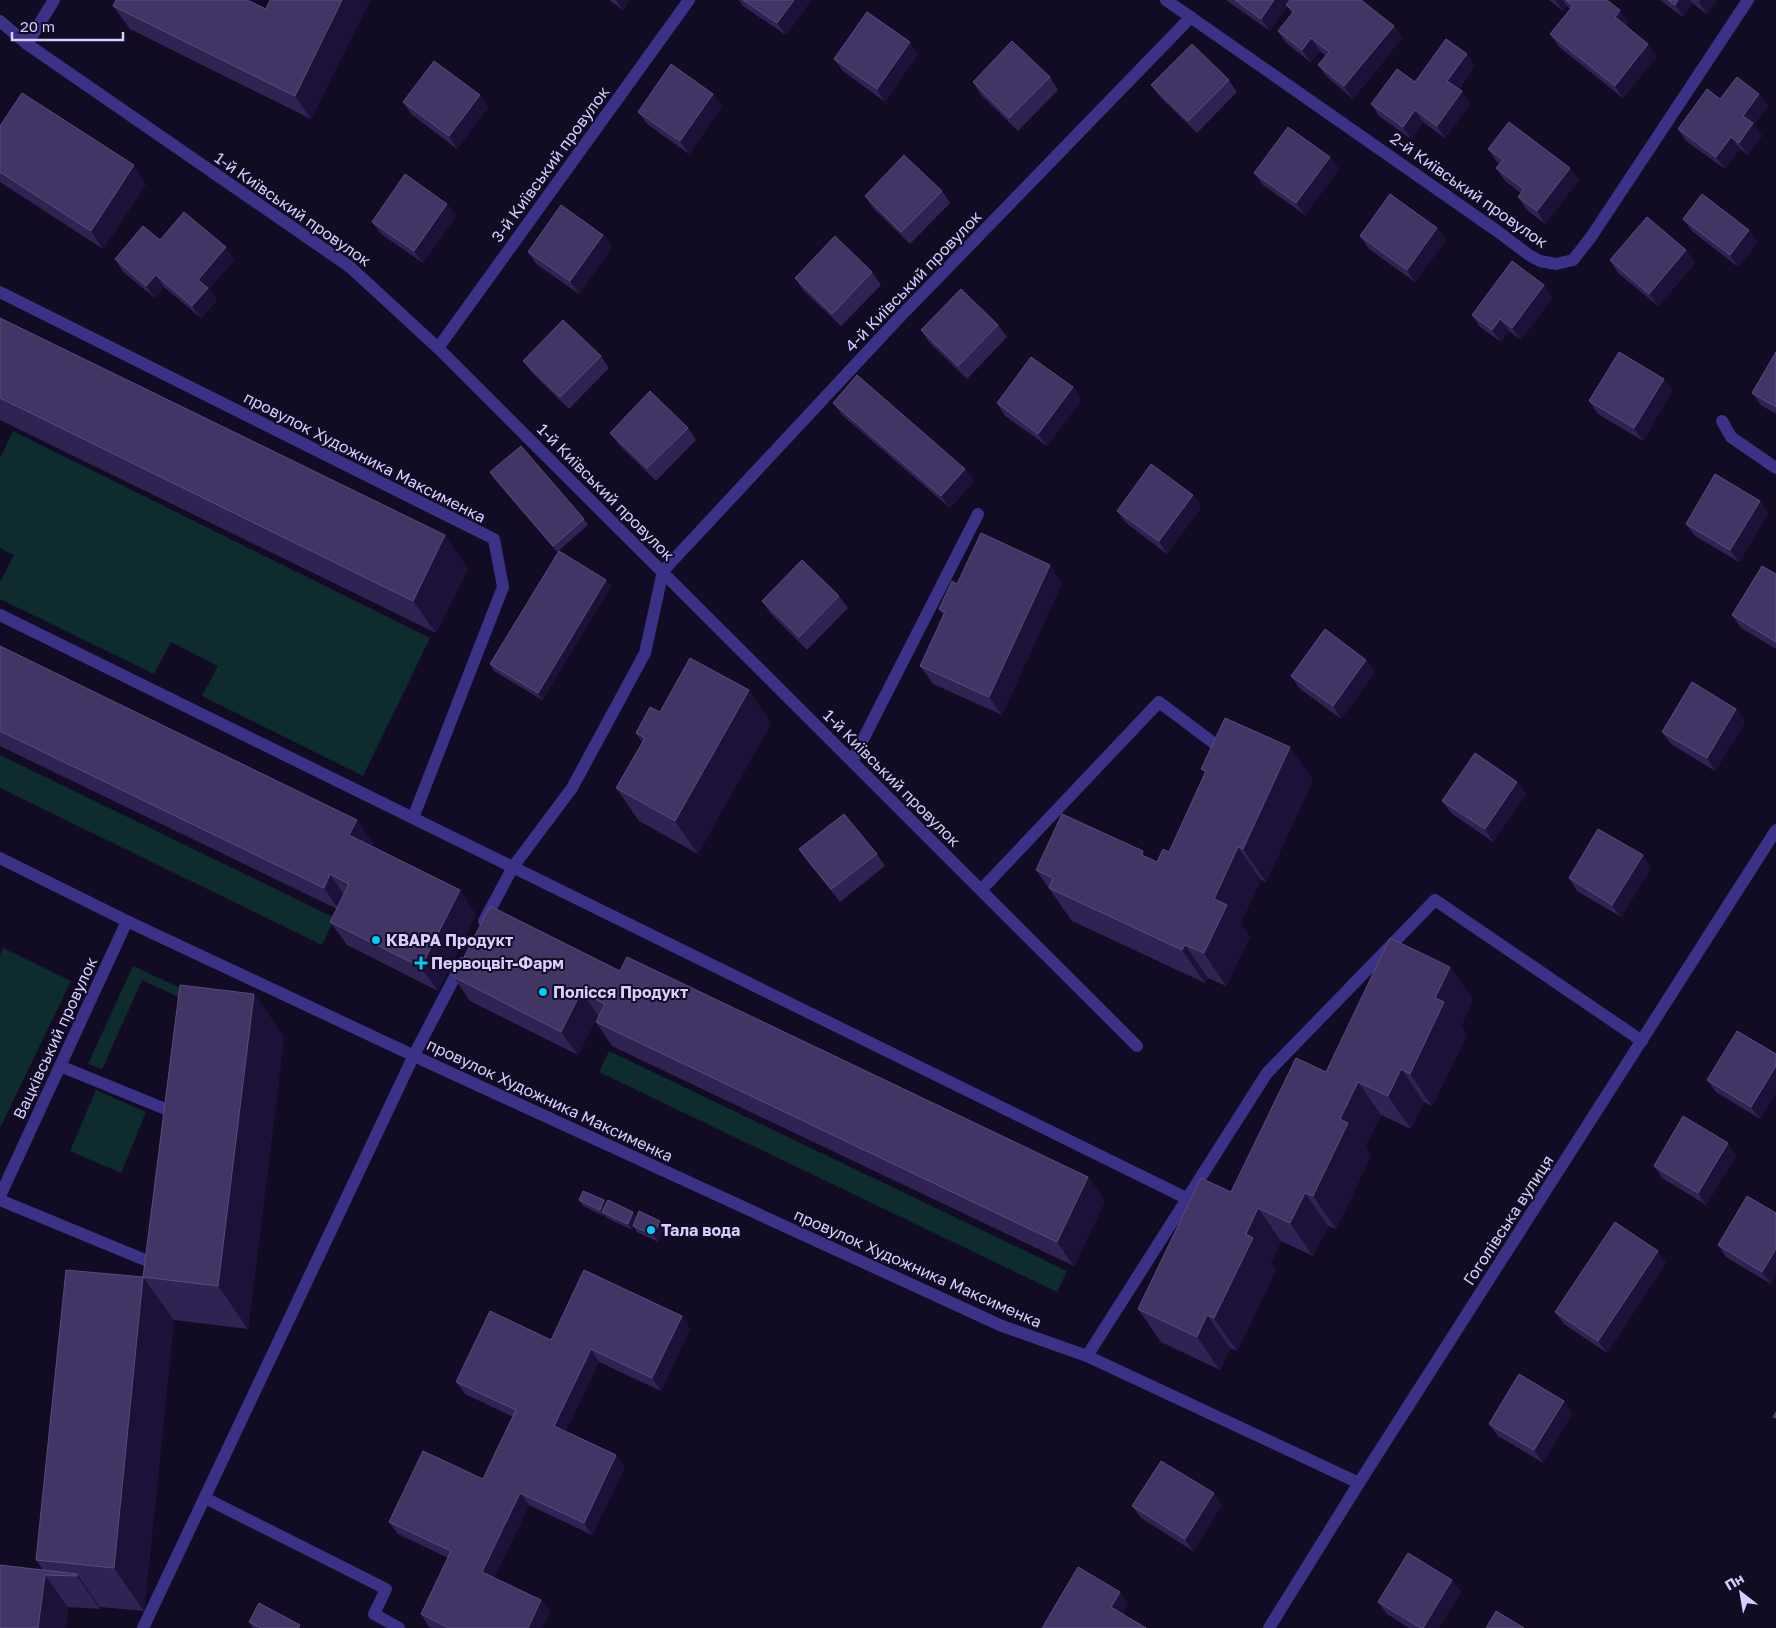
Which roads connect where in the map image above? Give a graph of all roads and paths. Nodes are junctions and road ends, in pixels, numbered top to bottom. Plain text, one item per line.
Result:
1 (54, 0) edge
2 (689, 0) edge
3 (1166, 0) edge
4 (1748, 0) edge
5 (1191, 17) junction
6 (0, 21) edge
7 (27, 44) junction
8 (0, 292) edge
9 (438, 348) junction
10 (1722, 421) dead end
11 (1776, 468) edge
12 (978, 514) dead end
13 (663, 571) junction
14 (0, 615) edge
15 (1215, 744) edge
16 (852, 761) junction
17 (413, 818) junction
18 (1776, 830) edge
19 (0, 858) edge
20 (512, 867) junction
21 (981, 890) junction
22 (128, 921) junction
23 (476, 935) edge
24 (468, 952) edge
25 (1642, 1041) junction
26 (1137, 1046) dead end
27 (414, 1055) junction
28 (60, 1066) junction
29 (180, 1116) edge
30 (0, 1196) edge
31 (1186, 1198) junction
32 (0, 1200) edge
33 (164, 1268) edge
34 (1087, 1356) junction
35 (1358, 1483) junction
36 (205, 1498) junction
37 (144, 1628) edge
38 (399, 1628) edge
39 (1269, 1628) edge

1 - 7 street
2 - 9 street, 3-й Київський провулок
3 - 5 street, 2-й Київський провулок
4 - 5 street, 2-й Київський провулок
5 - 13 street, 4-й Київський провулок
6 - 7 street, 1-й Київський провулок
7 - 9 street, 1-й Київський провулок
8 - 17 street, провулок Художника Максименка
9 - 13 street, 1-й Київський провулок
10 - 11 street
12 - 16 street
13 - 16 street, 1-й Київський провулок
13 - 20 street
14 - 17 street
15 - 21 street
16 - 21 street, 1-й Київський провулок
17 - 20 street
18 - 25 street, Гоголівська вулиця
19 - 22 street
20 - 23 street
20 - 31 street
21 - 26 street, 1-й Київський провулок
22 - 27 street
22 - 28 street, Вацківський провулок
24 - 27 street, провулок Художника Максименка
25 - 31 street
25 - 35 street, Гоголівська вулиця
27 - 34 street, провулок Художника Максименка
27 - 36 street
28 - 29 street
28 - 30 street, Вацківський провулок
31 - 34 street
32 - 33 street
34 - 35 street, провулок Художника Максименка
35 - 39 street, Гоголівська вулиця
36 - 37 street
36 - 38 street

